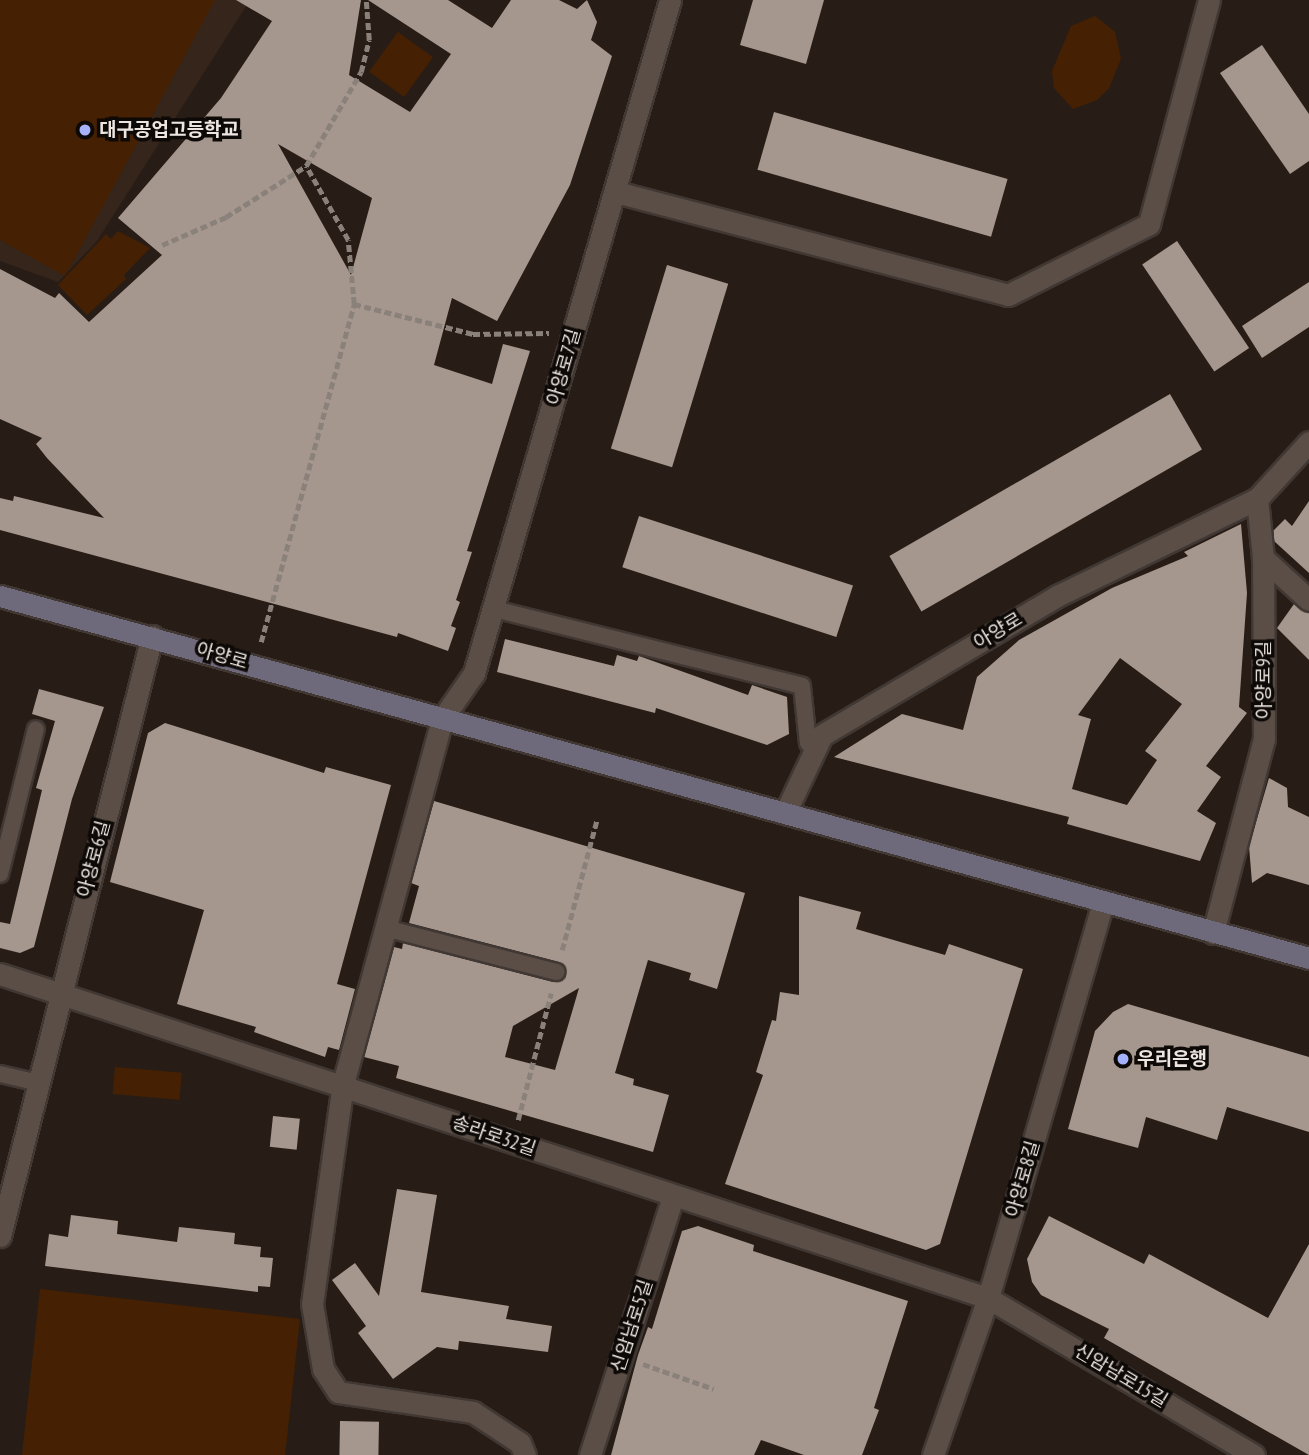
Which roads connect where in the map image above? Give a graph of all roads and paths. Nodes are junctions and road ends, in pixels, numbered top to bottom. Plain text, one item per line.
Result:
1 (366, 0) edge
2 (1209, 0) edge
3 (664, 2) edge
4 (306, 166) junction
5 (616, 192) junction
6 (162, 245) dead end
7 (354, 304) junction
8 (575, 332) junction
9 (1309, 442) edge
10 (1257, 499) junction
11 (1263, 558) junction
12 (0, 596) edge
13 (1309, 600) edge
14 (494, 609) junction
15 (152, 636) junction
16 (255, 666) junction
17 (442, 719) junction
18 (36, 729) dead end
19 (816, 748) junction
20 (785, 814) junction
21 (0, 874) edge
22 (1103, 901) junction
23 (386, 928) junction
24 (1213, 933) junction
25 (1309, 958) edge
26 (556, 972) dead end
27 (0, 974) edge
28 (60, 991) junction
29 (0, 1074) edge
30 (38, 1083) junction
31 (343, 1084) junction
32 (673, 1197) junction
33 (0, 1236) edge
34 (988, 1298) junction
35 (622, 1357) junction
36 (714, 1389) dead end
37 (525, 1455) edge
38 (590, 1455) edge
39 (933, 1455) edge
40 (1254, 1455) edge

1 - 4 path
2 - 5 street
3 - 5 street, 아양로7길
4 - 6 path
4 - 7 path
5 - 8 street, 아양로7길
7 - 8 path
7 - 16 path
8 - 14 street, 아양로7길
9 - 10 street
10 - 11 street, 아양로9길
10 - 19 street, 아양로
11 - 13 street
11 - 24 street, 아양로9길
12 - 15 main road, 아양로
14 - 17 street, 아양로7길
14 - 19 lane
15 - 16 main road, 아양로
15 - 28 street, 아양로6길
16 - 17 main road, 아양로
17 - 20 main road, 아양로
17 - 23 street
18 - 21 lane
19 - 20 street, 아양로
20 - 22 main road, 아양로
22 - 24 main road, 아양로
22 - 34 street, 아양로8길
23 - 26 lane
23 - 31 street
24 - 25 main road, 아양로
27 - 28 street, 송라로32길
28 - 30 street, 아양로6길
28 - 31 street, 송라로32길
29 - 30 lane
30 - 33 street, 아양로6길
31 - 32 street, 송라로32길
31 - 37 street
32 - 34 street, 송라로32길
32 - 35 street, 신암남로5길
34 - 39 street, 아양로8길
34 - 40 street, 신암남로15길
35 - 36 path
35 - 38 street, 신암남로5길

